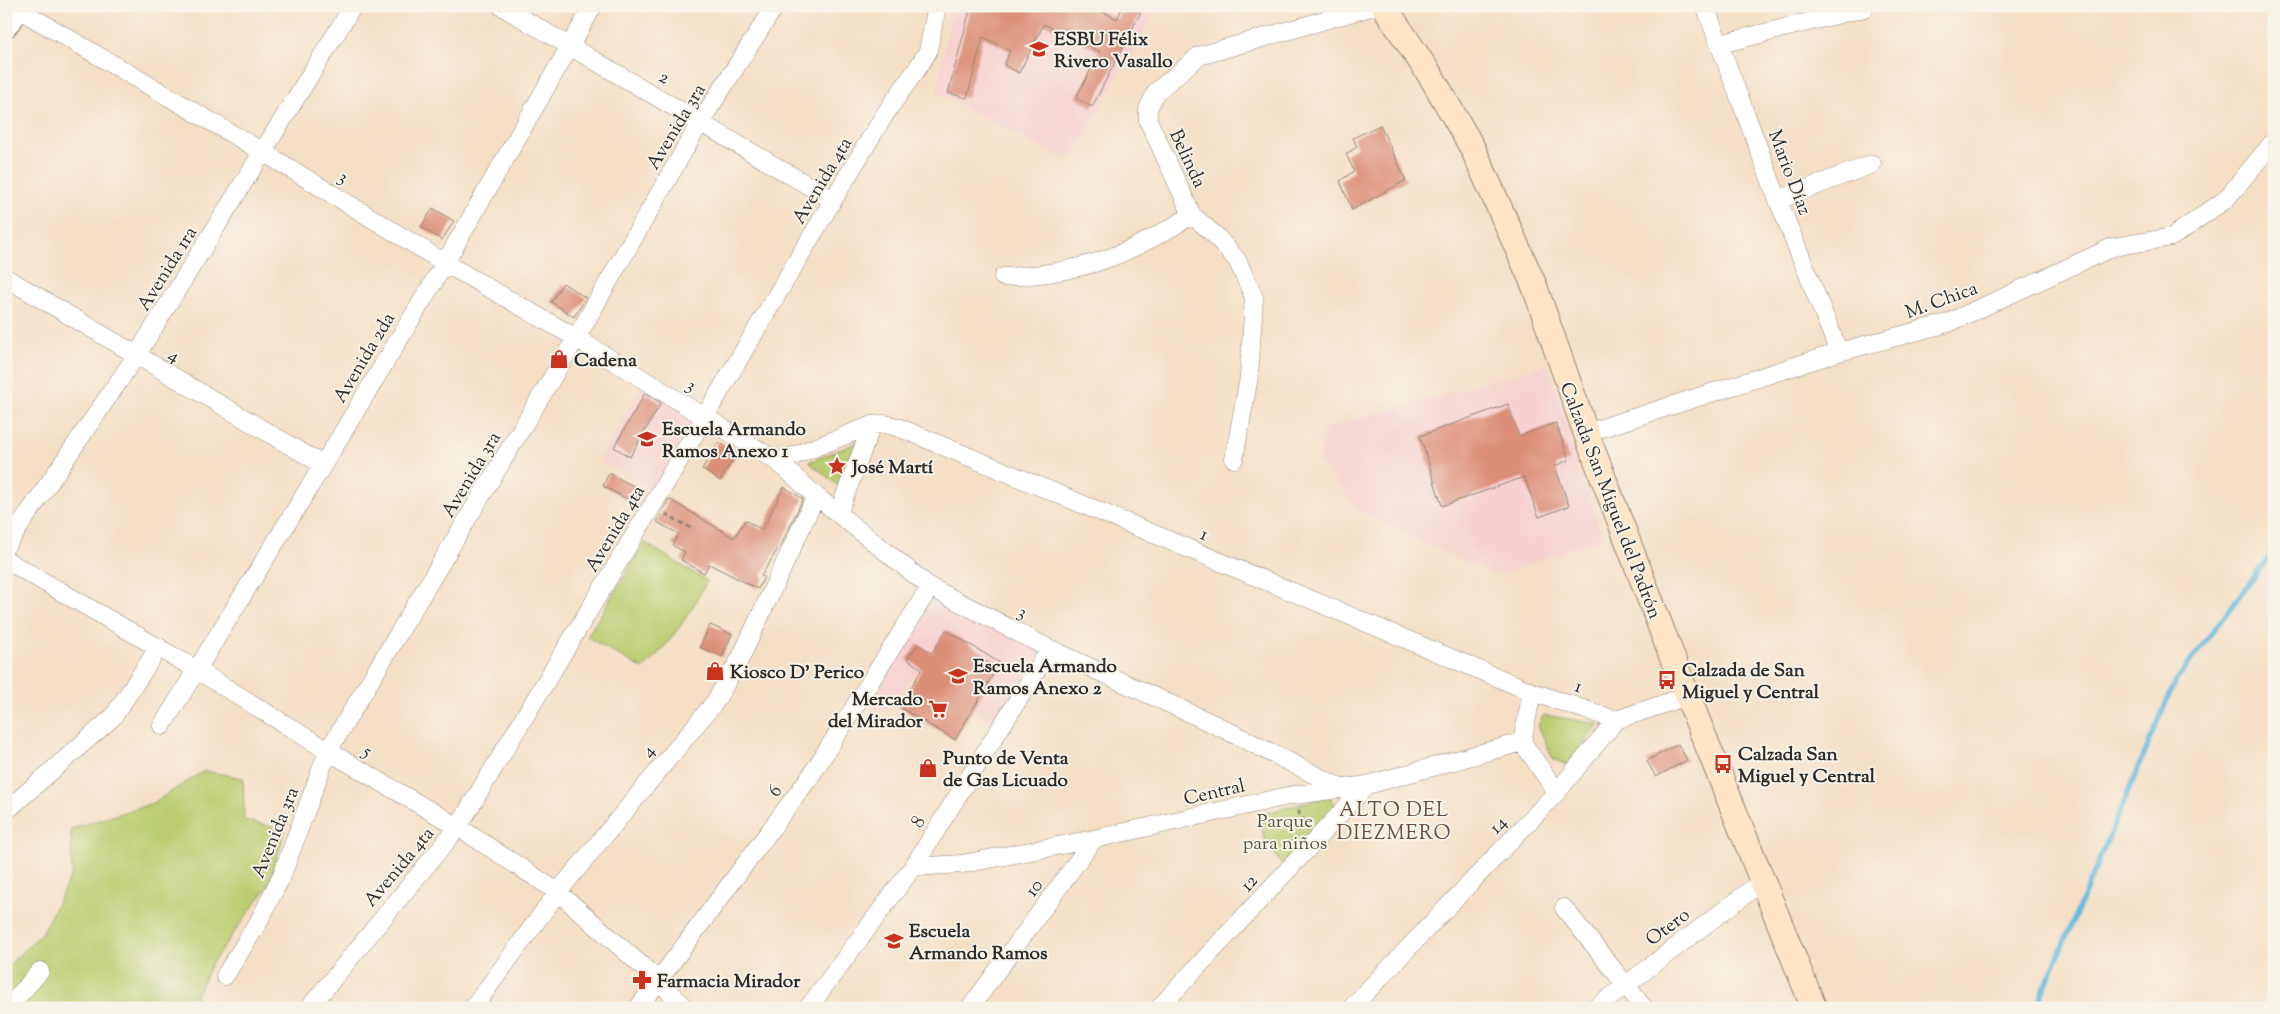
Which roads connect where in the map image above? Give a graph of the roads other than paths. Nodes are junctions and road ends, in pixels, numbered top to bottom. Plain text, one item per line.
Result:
1 (353, 6) edge
2 (501, 6) edge
3 (593, 6) edge
4 (775, 6) edge
5 (937, 6) edge
6 (1705, 6) edge
7 (1387, 7) edge
8 (20, 8) edge
9 (1864, 8) dead end
10 (6, 27) edge
11 (1720, 44) junction
12 (570, 47) junction
13 (701, 121) junction
14 (2274, 141) edge
15 (263, 152) junction
16 (1872, 164) dead end
17 (833, 200) junction
18 (1778, 200) junction
19 (1192, 215) junction
20 (445, 263) junction
21 (1003, 277) dead end
22 (6, 278) edge
23 (576, 338) junction
24 (1839, 352) junction
25 (136, 356) junction
26 (705, 417) junction
27 (872, 425) junction
28 (1586, 433) junction
29 (1234, 459) dead end
30 (778, 462) junction
31 (323, 466) junction
32 (816, 496) junction
33 (838, 514) junction
34 (6, 546) edge
35 (6, 560) edge
36 (930, 587) junction
37 (159, 647) junction
38 (1050, 649) junction
39 (197, 670) junction
40 (1532, 692) junction
41 (1687, 696) junction
42 (1616, 720) junction
43 (162, 726) dead end
44 (1522, 742) junction
45 (328, 751) junction
46 (1367, 785) junction
47 (1341, 788) junction
48 (1557, 792) junction
49 (6, 811) edge
50 (458, 827) junction
51 (1094, 839) junction
52 (913, 867) junction
53 (1764, 880) junction
54 (558, 892) junction
55 (1564, 908) dead end
56 (40, 971) dead end
57 (225, 976) dead end
58 (658, 980) junction
59 (1626, 984) junction
60 (8, 1008) edge
61 (309, 1008) edge
62 (472, 1008) edge
63 (638, 1008) edge
64 (685, 1008) edge
65 (808, 1008) edge
66 (970, 1008) edge
67 (1159, 1008) edge
68 (1351, 1008) edge
69 (1596, 1008) edge
70 (1644, 1008) edge
71 (1814, 1008) edge

1 - 15 street, Avenida 1ra
2 - 12 street, 2
3 - 12 street, Avenida 2da
4 - 13 street, Avenida 3ra
5 - 17 street, Avenida 4ta
6 - 11 street, Mario Díaz
7 - 19 street, Belinda
7 - 28 main road, Calzada San Miguel del Padrón
8 - 10 street
8 - 15 street, 3
9 - 11 street
11 - 18 street, Mario Díaz
12 - 13 street, 2
12 - 20 street, Avenida 2da
13 - 17 street, 2
13 - 23 street, Avenida 3ra
14 - 24 street, M. Chica
15 - 20 street, 3
15 - 25 street, Avenida 1ra
16 - 18 street
17 - 26 street, Avenida 4ta
18 - 24 street, Mario Díaz
19 - 21 street
19 - 29 street, Belinda
20 - 23 street, 3
20 - 31 street, Avenida 2da
22 - 25 street, 4
23 - 26 street, 3
23 - 45 street, Avenida 3ra
24 - 28 street, M. Chica
25 - 31 street, 4
25 - 34 street, Avenida 1ra
26 - 30 street, 3
26 - 50 street, Avenida 4ta
27 - 30 street, 1
27 - 33 street
27 - 40 street, 1
28 - 41 main road, Calzada San Miguel del Padrón
30 - 32 street, 3
31 - 39 street, Avenida 2da
32 - 33 street, 3
32 - 54 street, 4
33 - 36 street, 3
35 - 37 street, 5
36 - 38 street, 3
36 - 58 street, 6
37 - 39 street, 5
37 - 49 street
38 - 47 street, 3
38 - 52 street, 8
39 - 43 street, Avenida 2da
39 - 45 street, 5
40 - 42 street, 1
40 - 44 street
41 - 42 street
41 - 53 main road, Calzada San Miguel del Padrón
42 - 48 street, 14
44 - 46 street, Central
44 - 48 street
45 - 50 street, 5
45 - 57 street, Avenida 3ra
46 - 47 street, Central
46 - 67 street, 12
47 - 51 street, Central
48 - 68 street, 14
50 - 54 street, 5
50 - 61 street, Avenida 4ta
51 - 52 street, Central
51 - 66 street, 10
52 - 65 street, 8
53 - 59 street, Otero
53 - 71 main road, Calzada San Miguel del Padrón
54 - 58 street, 5
54 - 62 street, 4
55 - 59 street
56 - 60 street
58 - 63 street, 6
58 - 64 street, 5
59 - 69 street, Otero
59 - 70 street

